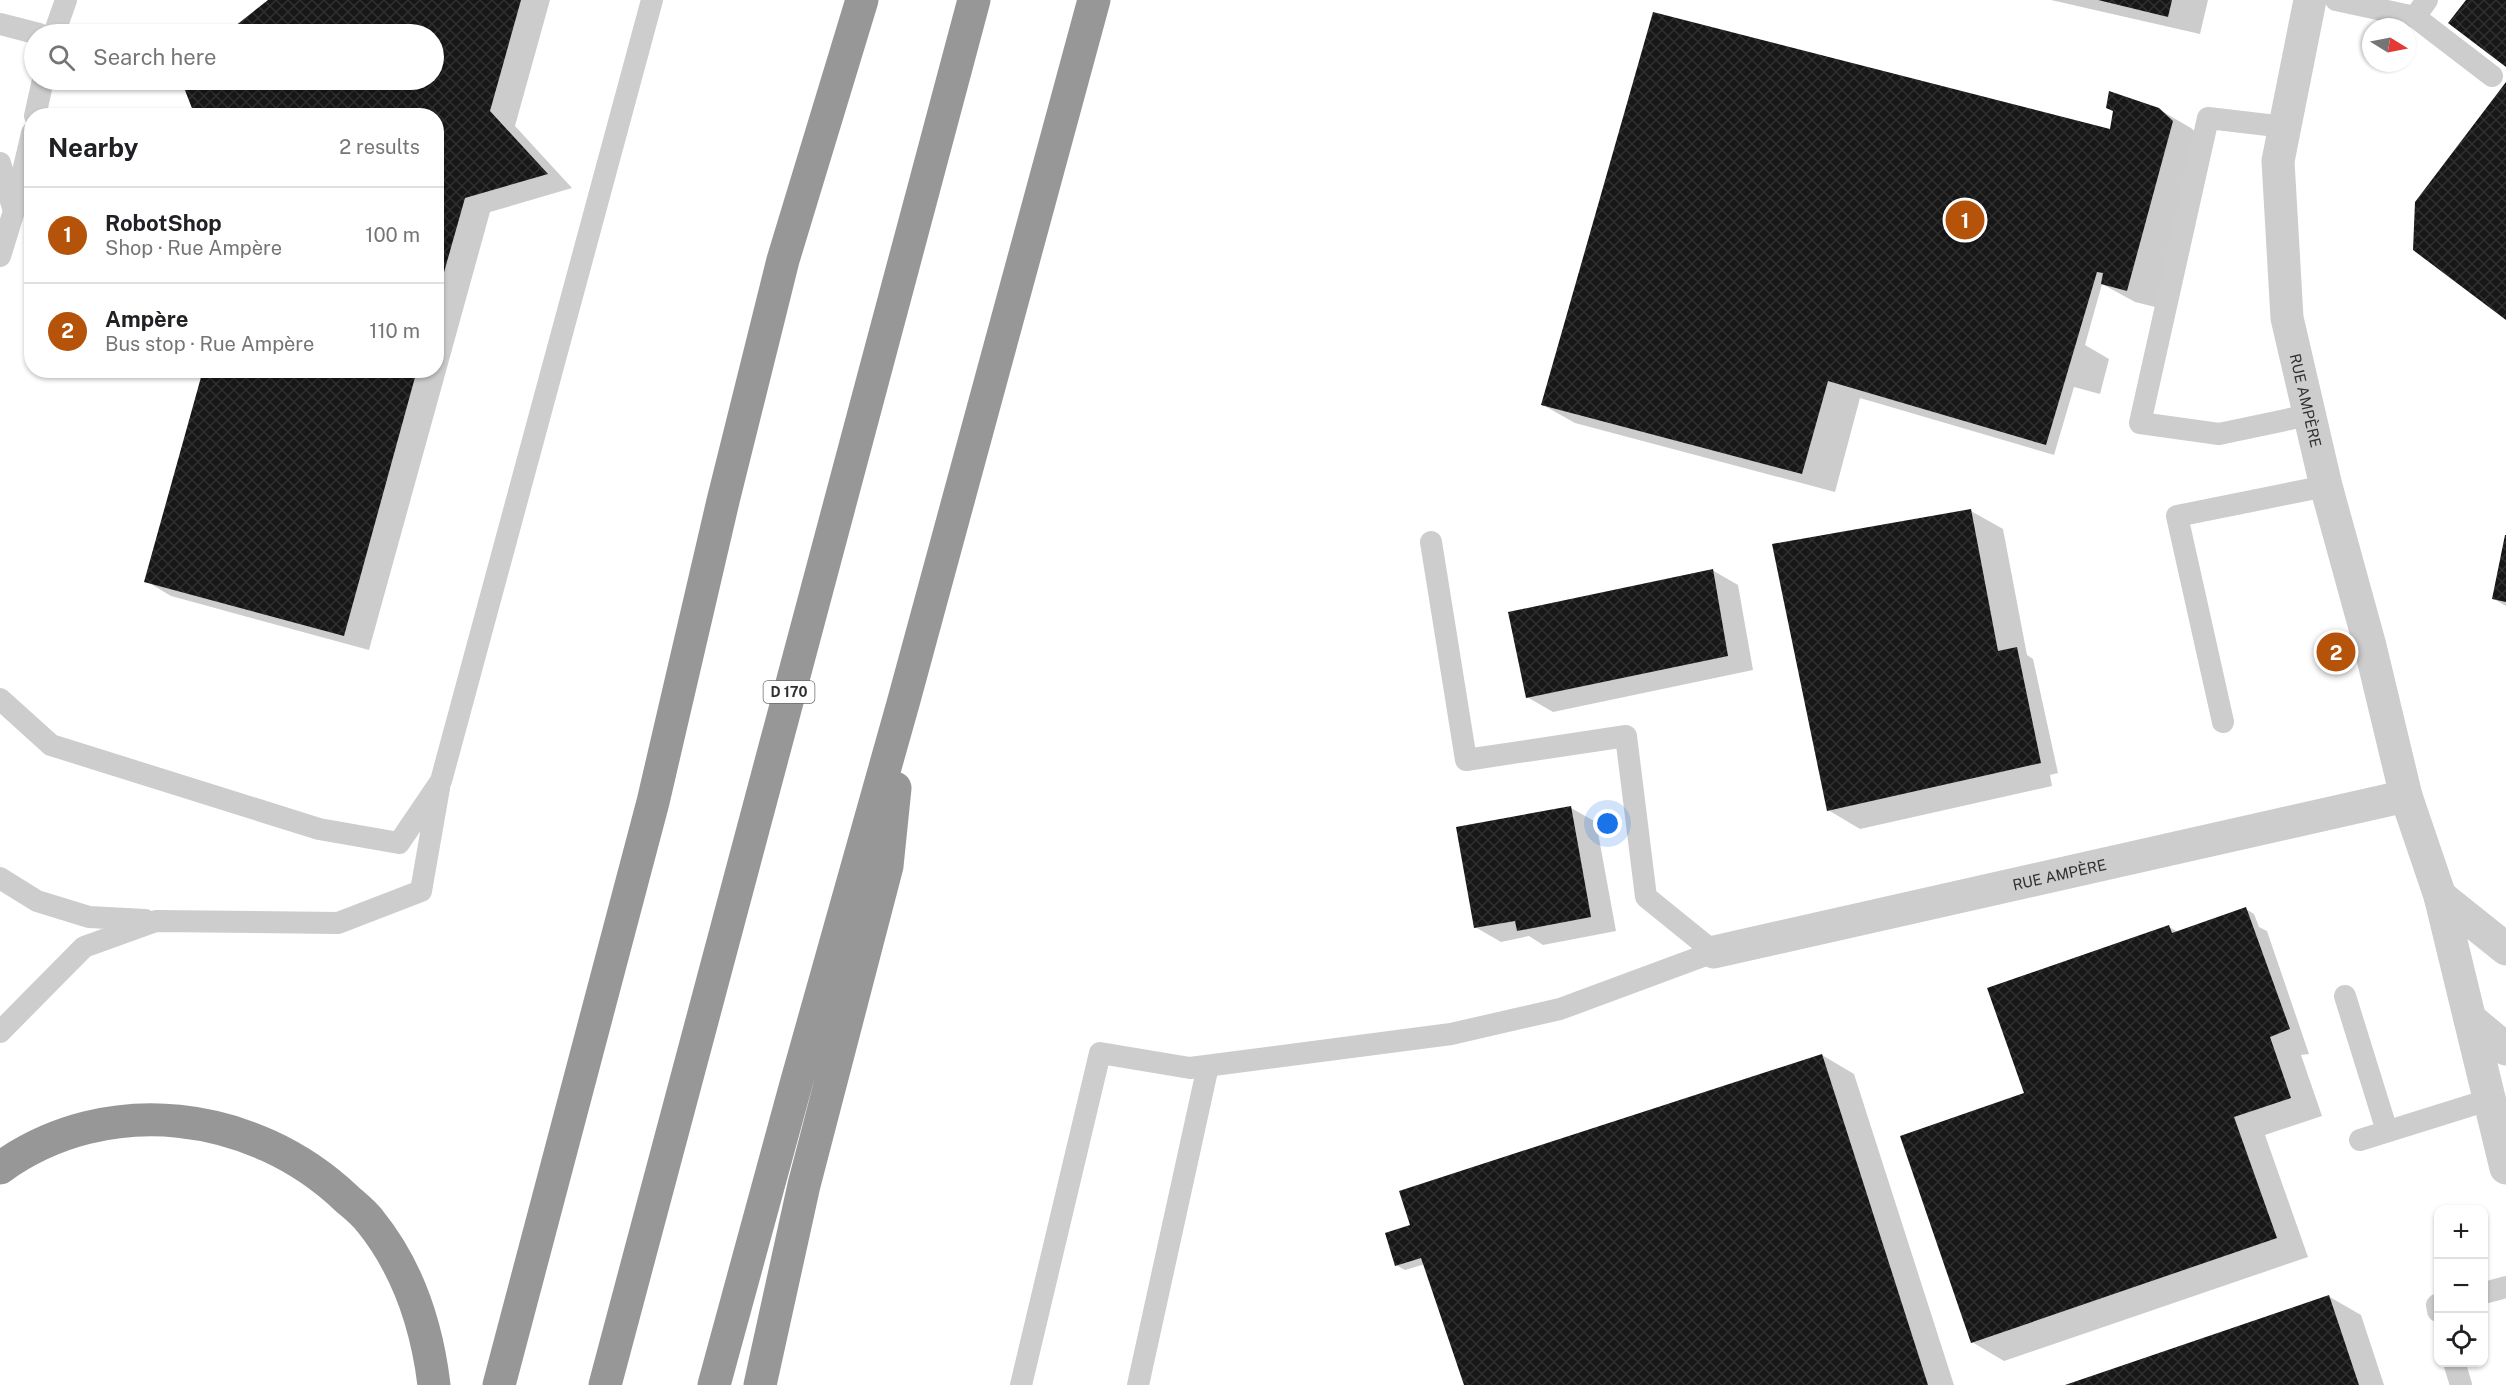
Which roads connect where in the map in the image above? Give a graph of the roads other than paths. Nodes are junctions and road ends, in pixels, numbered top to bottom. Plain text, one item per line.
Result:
1 (66, 0) edge
2 (652, 0) edge
3 (974, 0) edge
4 (1094, 0) edge
5 (2310, 0) edge
6 (2336, 0) edge
7 (861, 2) edge
8 (2421, 8) edge
9 (0, 24) edge
10 (58, 24) edge
11 (24, 30) edge
12 (2492, 76) dead end
13 (41, 90) edge
14 (37, 108) edge
15 (2285, 127) junction
16 (0, 163) edge
17 (24, 167) edge
18 (14, 210) junction
19 (0, 256) edge
20 (2309, 415) junction
21 (2326, 486) junction
22 (1431, 542) dead end
23 (0, 699) edge
24 (904, 700) junction
25 (2223, 722) dead end
26 (441, 781) junction
27 (2406, 796) junction
28 (0, 878) edge
29 (2440, 896) junction
30 (156, 921) junction
31 (2506, 949) edge
32 (1714, 952) junction
33 (2345, 996) dead end
34 (2470, 1019) junction
35 (0, 1032) edge
36 (2506, 1049) edge
37 (1208, 1066) junction
38 (2488, 1100) junction
39 (2387, 1131) junction
40 (2361, 1140) dead end
41 (0, 1168) edge
42 (2506, 1168) edge
43 (2506, 1287) edge
44 (2488, 1292) edge
45 (2456, 1367) edge
46 (434, 1385) edge
47 (499, 1385) edge
48 (605, 1385) edge
49 (714, 1385) edge
50 (760, 1385) edge
51 (1021, 1385) edge
52 (1138, 1385) edge
53 (2462, 1385) edge

1 - 10 lane
2 - 26 lane
3 - 48 highway, D 170
4 - 24 highway
5 - 15 street, RUE AMPÈRE
6 - 8 lane
7 - 47 highway
8 - 12 lane
9 - 11 lane
13 - 14 lane
15 - 20 street, RUE AMPÈRE
15 - 20 lane
16 - 18 lane
17 - 18 lane
18 - 19 lane
20 - 21 street, RUE AMPÈRE
21 - 25 lane
21 - 27 street, RUE AMPÈRE
22 - 32 lane
23 - 26 lane
24 - 49 highway
24 - 50 highway
26 - 30 lane
27 - 29 street, RUE AMPÈRE
27 - 32 street, RUE AMPÈRE
28 - 30 lane
29 - 31 street
29 - 34 street, RUE AMPÈRE
30 - 35 lane
32 - 37 lane
33 - 39 lane
34 - 36 street
34 - 38 street, RUE AMPÈRE
37 - 51 lane
37 - 52 lane
38 - 39 lane
38 - 42 street, RUE AMPÈRE
39 - 40 lane
41 - 46 highway
43 - 44 lane
45 - 53 lane

